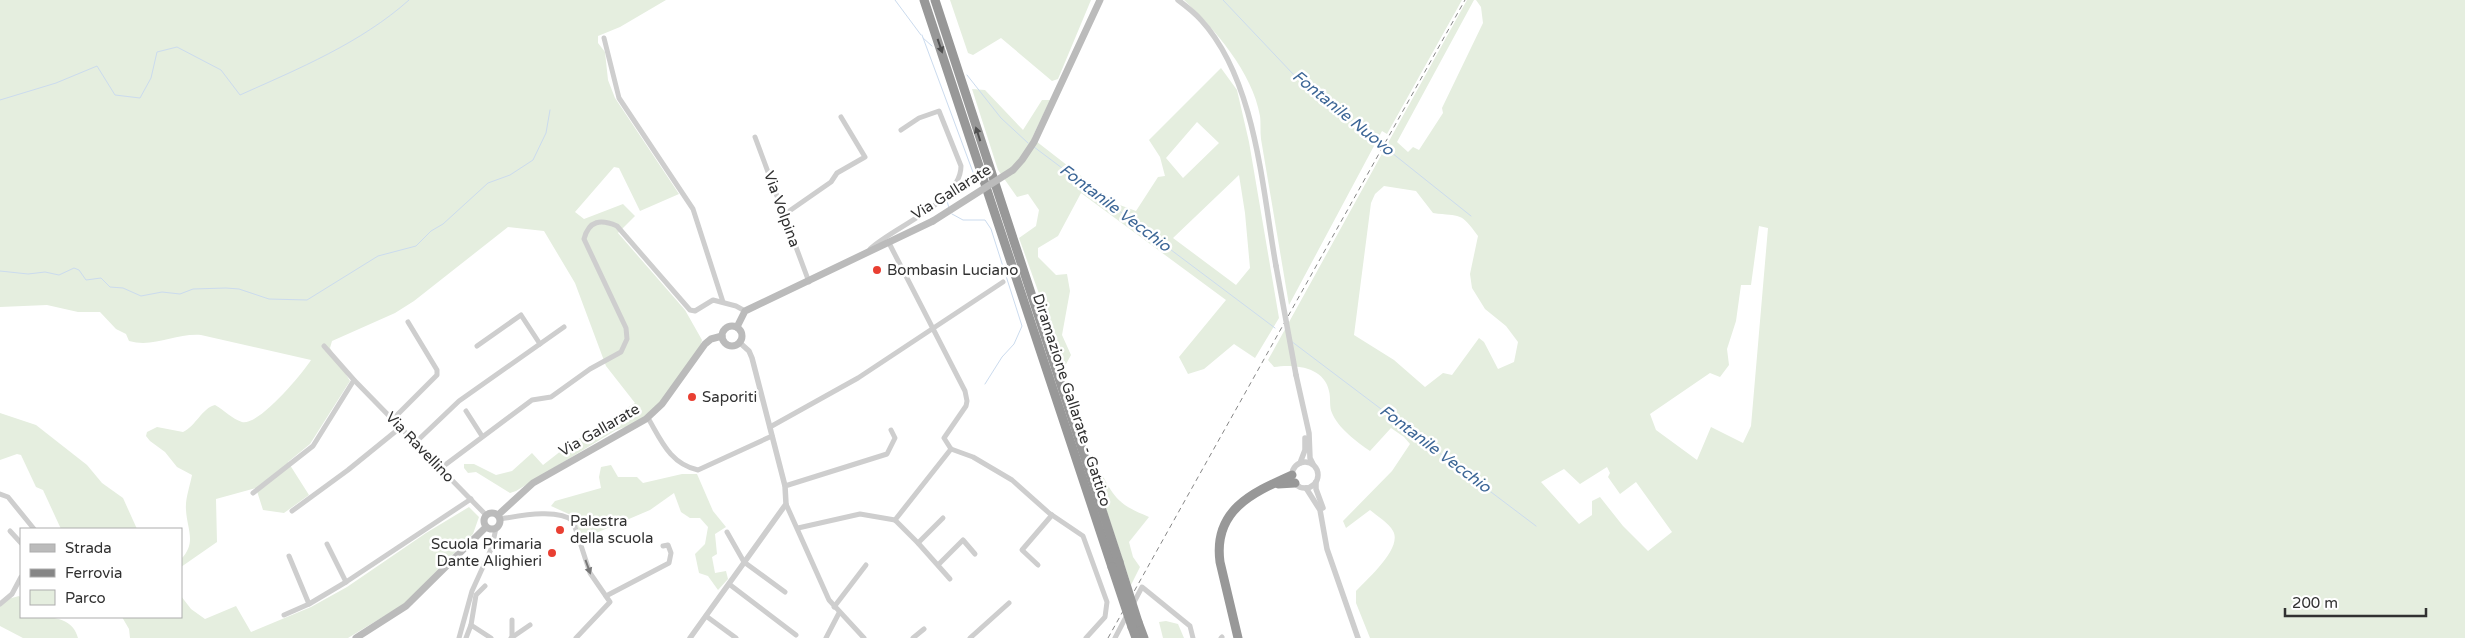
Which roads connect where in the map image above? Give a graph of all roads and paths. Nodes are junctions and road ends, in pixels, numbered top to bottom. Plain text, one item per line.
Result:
1 (924, 0) edge
2 (936, 0) edge
3 (1100, 0) edge
4 (1178, 0) edge
5 (604, 38) dead end
6 (841, 117) dead end
7 (901, 130) dead end
8 (755, 137) dead end
9 (784, 214) junction
10 (889, 243) junction
11 (863, 256) junction
12 (809, 282) junction
13 (1003, 282) dead end
14 (722, 302) junction
15 (745, 311) junction
16 (408, 322) dead end
17 (564, 327) dead end
18 (737, 327) junction
19 (933, 328) junction
20 (722, 336) junction
21 (739, 342) junction
22 (540, 344) junction
23 (324, 346) dead end
24 (477, 346) dead end
25 (354, 380) junction
26 (1300, 394) junction
27 (466, 411) dead end
28 (648, 418) junction
29 (393, 419) junction
30 (770, 426) junction
31 (401, 427) junction
32 (891, 430) dead end
33 (482, 436) junction
34 (772, 436) junction
35 (416, 442) junction
36 (951, 449) junction
37 (1300, 463) junction
38 (1313, 464) junction
39 (441, 468) junction
40 (1293, 479) junction
41 (1316, 482) junction
42 (785, 486) junction
43 (1306, 488) junction
44 (253, 492) dead end
45 (0, 494) edge
46 (471, 500) junction
47 (786, 504) junction
48 (292, 511) dead end
49 (486, 515) junction
50 (1052, 515) junction
51 (499, 517) junction
52 (943, 518) dead end
53 (895, 520) junction
54 (486, 527) junction
55 (33, 528) edge
56 (496, 528) junction
57 (798, 528) junction
58 (10, 531) dead end
59 (727, 532) dead end
60 (20, 542) edge
61 (918, 543) junction
62 (327, 544) dead end
63 (664, 546) dead end
64 (975, 554) dead end
65 (289, 556) dead end
66 (744, 562) junction
67 (866, 564) dead end
68 (938, 565) junction
69 (1038, 565) dead end
70 (1115, 565) junction
71 (1334, 569) junction
72 (20, 579) edge
73 (950, 579) dead end
74 (346, 582) junction
75 (729, 584) junction
76 (485, 586) dead end
77 (785, 592) dead end
78 (606, 596) junction
79 (1009, 603) dead end
80 (0, 604) edge
81 (309, 604) junction
82 (834, 607) junction
83 (839, 613) junction
84 (284, 615) dead end
85 (706, 616) junction
86 (512, 620) dead end
87 (472, 625) junction
88 (530, 625) dead end
89 (1135, 625) junction
90 (924, 629) dead end
91 (796, 635) dead end
92 (511, 637) edge
93 (693, 637) edge
94 (356, 638) edge
95 (459, 638) edge
96 (466, 638) edge
97 (491, 638) edge
98 (576, 638) edge
99 (736, 638) edge
100 (826, 638) edge
101 (864, 638) edge
102 (913, 638) edge
103 (970, 638) edge
104 (1086, 638) edge
105 (1115, 638) edge
106 (1136, 638) edge
107 (1144, 638) edge
108 (1193, 638) edge
109 (1238, 638) edge
110 (1358, 638) edge

1 -> 70 highway, Diramazione Gallarate - Gattico
70 -> 2 highway, Diramazione Gallarate - Gattico
3 - 10 main road, Via Gallarate, bridge
4 - 26 street, bridge
5 - 14 street
6 - 9 street
7 - 11 street
8 - 9 street, Via Volpina
9 - 12 street, Via Volpina
10 - 11 main road, Via Gallarate
10 - 19 street
11 - 12 main road, Via Gallarate
12 - 15 main road, Via Gallarate
13 - 19 street
14 - 15 street
14 - 33 street
15 - 18 main road
16 - 29 street
17 - 22 street
18 - 20 main road
18 - 21 main road
19 - 30 street
19 - 36 street
20 - 21 main road
20 - 28 main road, Via Gallarate
21 - 30 street
22 - 24 street
22 - 35 street
23 - 25 street, Via Ravellino
25 - 29 street, Via Ravellino
25 - 44 street
26 - 37 street
26 - 38 street
27 - 33 street
28 - 34 street
28 - 51 main road, Via Gallarate
29 - 31 street, Via Ravellino
30 - 34 street
31 - 35 street, Via Ravellino
31 - 48 street
32 - 42 street
33 - 39 street
34 - 42 street
35 - 39 street, Via Ravellino
36 - 50 street
36 - 53 street
37 - 38 street
37 - 40 street
38 - 41 street
39 - 46 street, Via Ravellino
40 - 43 street
40 - 109 highway
41 - 43 street
41 - 71 street
42 - 47 street
43 - 71 street
45 - 55 street
46 - 49 street, Via Ravellino
46 - 74 street
47 - 57 street
47 - 66 street
49 - 51 main road
49 - 54 main road
50 - 69 street
50 - 104 street
51 - 56 main road
51 -> 78 street
52 - 61 street
53 - 57 street
53 - 61 street
54 - 56 main road
54 - 94 main road
56 - 95 street
57 - 82 street
58 - 60 street
59 - 66 street
61 - 68 street
62 - 74 street
63 - 78 street
64 - 68 street
65 - 81 street
66 - 75 street
66 - 77 street
67 - 82 street
68 - 73 street
70 - 89 highway, Diramazione Gallarate - Gattico, bridge
71 - 110 street
72 - 80 street
74 - 81 street
75 - 85 street
75 - 91 street
76 - 87 street
78 - 98 street
79 - 103 street
81 - 84 street
82 - 83 street
83 - 100 street
83 - 101 street
85 - 93 street
85 - 99 street
86 - 92 street
87 - 96 street
87 - 97 street
88 - 92 street
89 - 106 highway, Diramazione Gallarate - Gattico
89 - 107 highway, Diramazione Gallarate - Gattico
90 - 102 street
105 - 108 street

